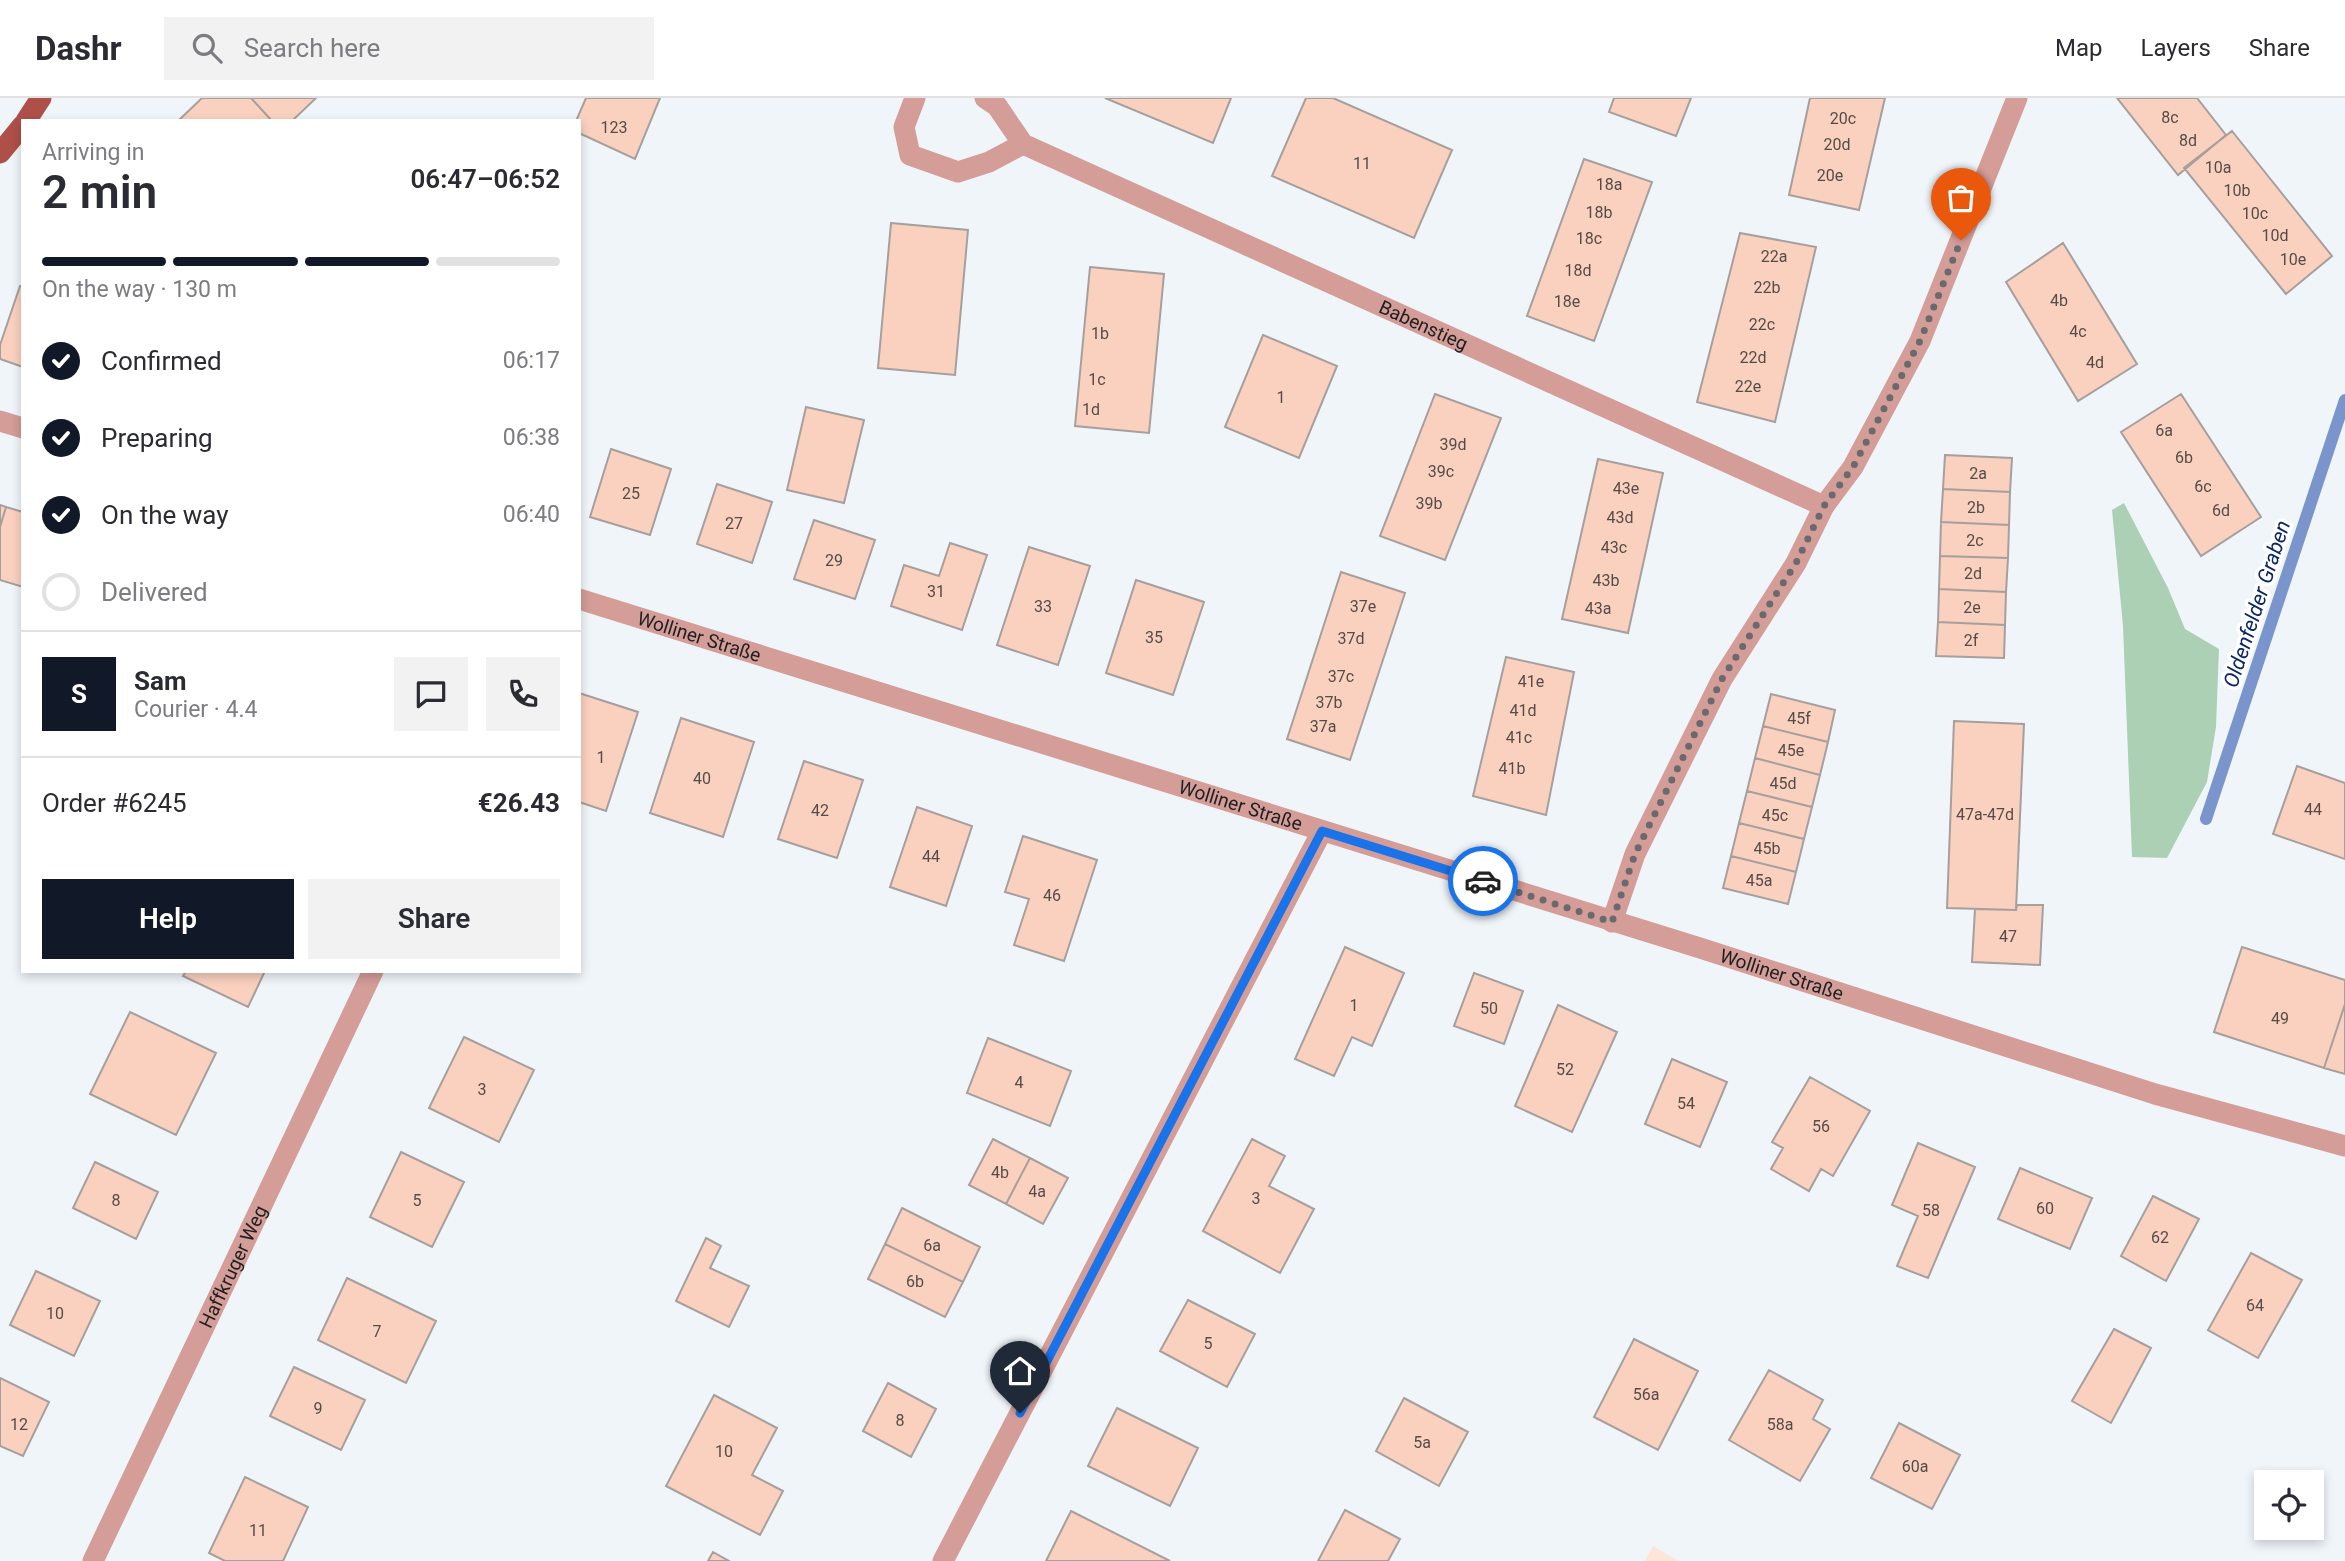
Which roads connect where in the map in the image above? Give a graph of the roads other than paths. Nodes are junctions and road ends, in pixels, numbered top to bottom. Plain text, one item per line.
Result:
1 (41, 98) edge
2 (915, 98) edge
3 (985, 98) edge
4 (2017, 98) edge
5 (27, 119) edge
6 (21, 127) edge
7 (1023, 144) junction
8 (0, 153) edge
9 (0, 421) edge
10 (21, 427) edge
11 (1824, 506) junction
12 (581, 600) edge
13 (1322, 831) junction
14 (1612, 922) junction
15 (372, 973) edge
16 (2345, 1146) edge
17 (93, 1561) edge
18 (943, 1561) edge

1 - 5 main road
2 - 7 street
3 - 7 street
4 - 11 street
6 - 8 main road
7 - 11 street, Babenstieg
9 - 10 street
11 - 14 street
12 - 13 street, Wolliner Straße
13 - 14 street, Wolliner Straße
13 - 18 street
14 - 16 street, Wolliner Straße
15 - 17 street, Haffkruger Weg

